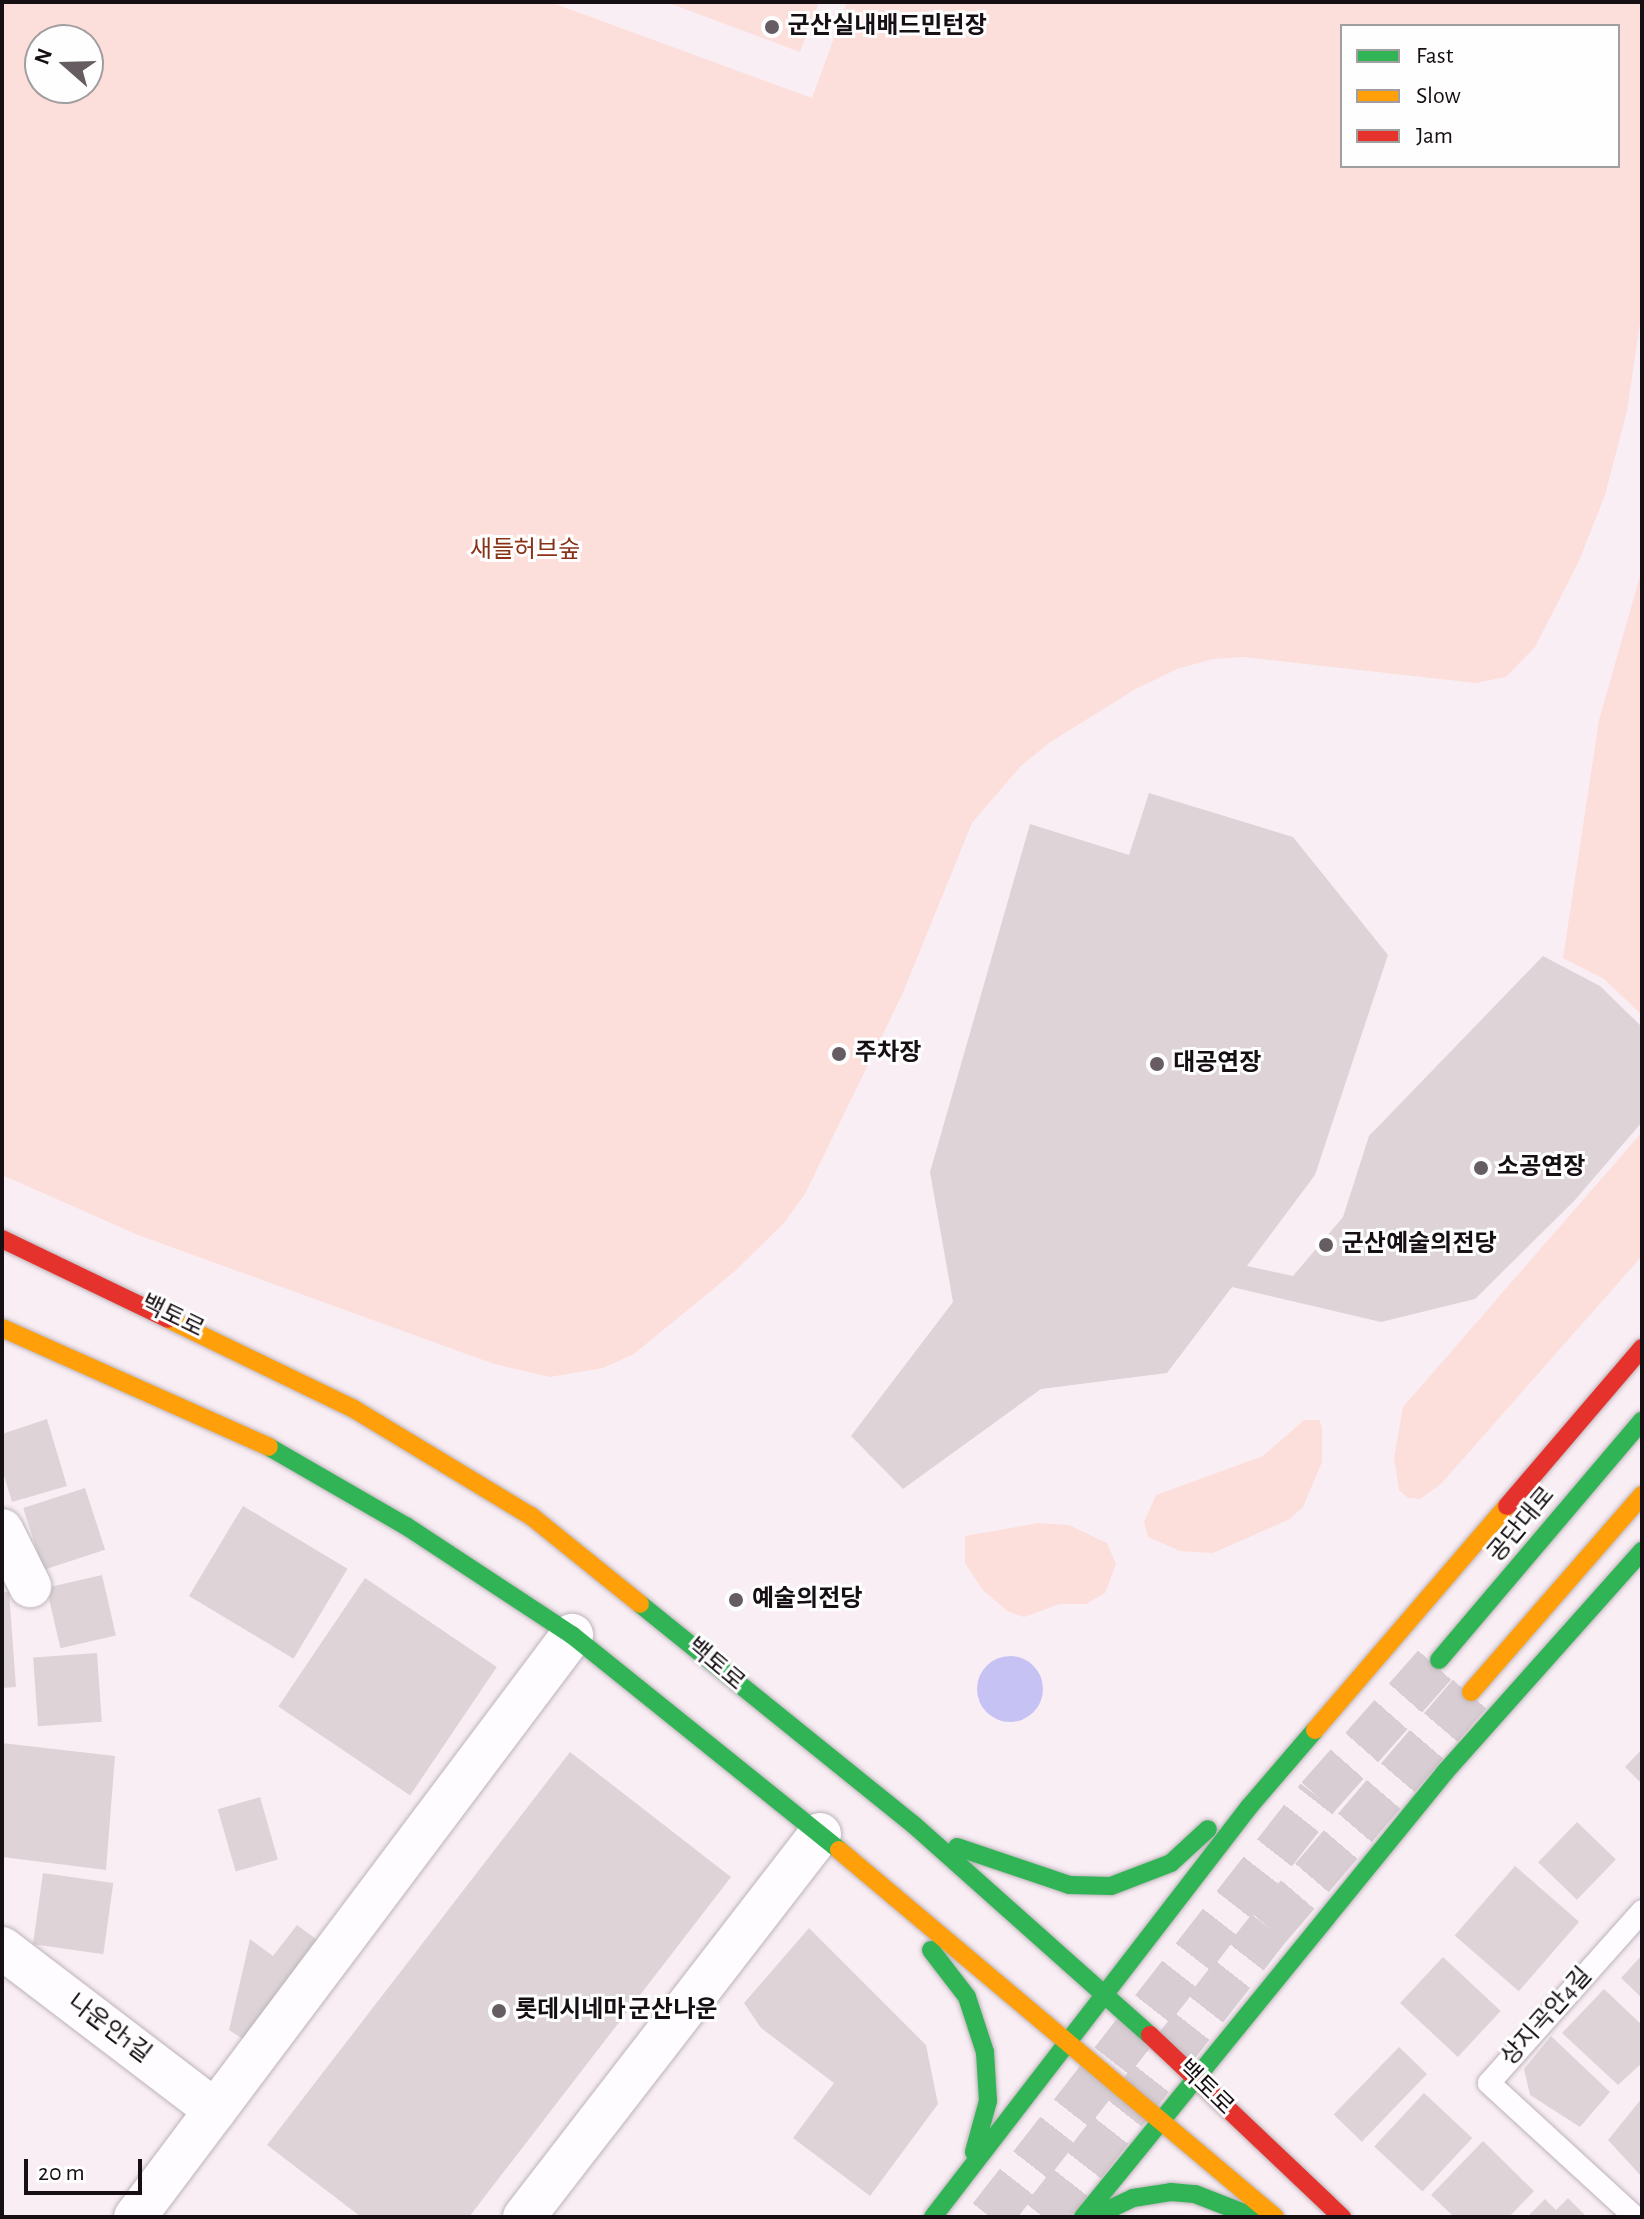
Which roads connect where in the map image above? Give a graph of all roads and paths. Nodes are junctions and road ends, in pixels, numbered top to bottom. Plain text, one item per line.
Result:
1 (2, 1239) edge
2 (2, 1328) edge
3 (1642, 1348) edge
4 (1642, 1421) edge
5 (1642, 1495) edge
6 (2, 1530) edge
7 (1642, 1551) edge
8 (30, 1586) dead end
9 (572, 1635) junction
10 (1439, 1660) tunnel mouth
11 (1471, 1692) tunnel mouth
12 (1325, 1716) junction
13 (914, 1825) junction
14 (833, 1845) junction
15 (1642, 1911) edge
16 (2, 1948) edge
17 (1103, 1991) junction
18 (1066, 2040) junction
19 (1194, 2077) junction
20 (215, 2110) junction
21 (1161, 2119) junction
22 (963, 2177) junction
23 (135, 2217) edge
24 (524, 2217) edge
25 (933, 2217) edge
26 (1083, 2217) edge
27 (1093, 2217) edge
28 (1254, 2217) edge
29 (1275, 2217) edge
30 (1342, 2217) edge
31 (1635, 2217) edge

1 - 13 street, 백토로
2 - 9 street, 백토로
3 - 12 street
4 - 10 street, 공단대로
5 - 11 street
6 - 8 street
7 - 19 street
9 - 14 street, 백토로
9 - 20 street
12 - 13 street
12 - 17 street
13 - 17 street, 백토로
14 - 18 street, 백토로
14 - 22 street
14 - 24 street
15 - 31 lane, 상지곡안4길
16 - 20 street, 나운안1길
17 - 18 street
17 - 19 street, 백토로
18 - 21 street, 백토로
18 - 22 street
19 - 21 street
19 - 30 street, 백토로
20 - 23 street
21 - 26 street
21 - 29 street, 백토로
22 - 25 street
27 - 28 street

